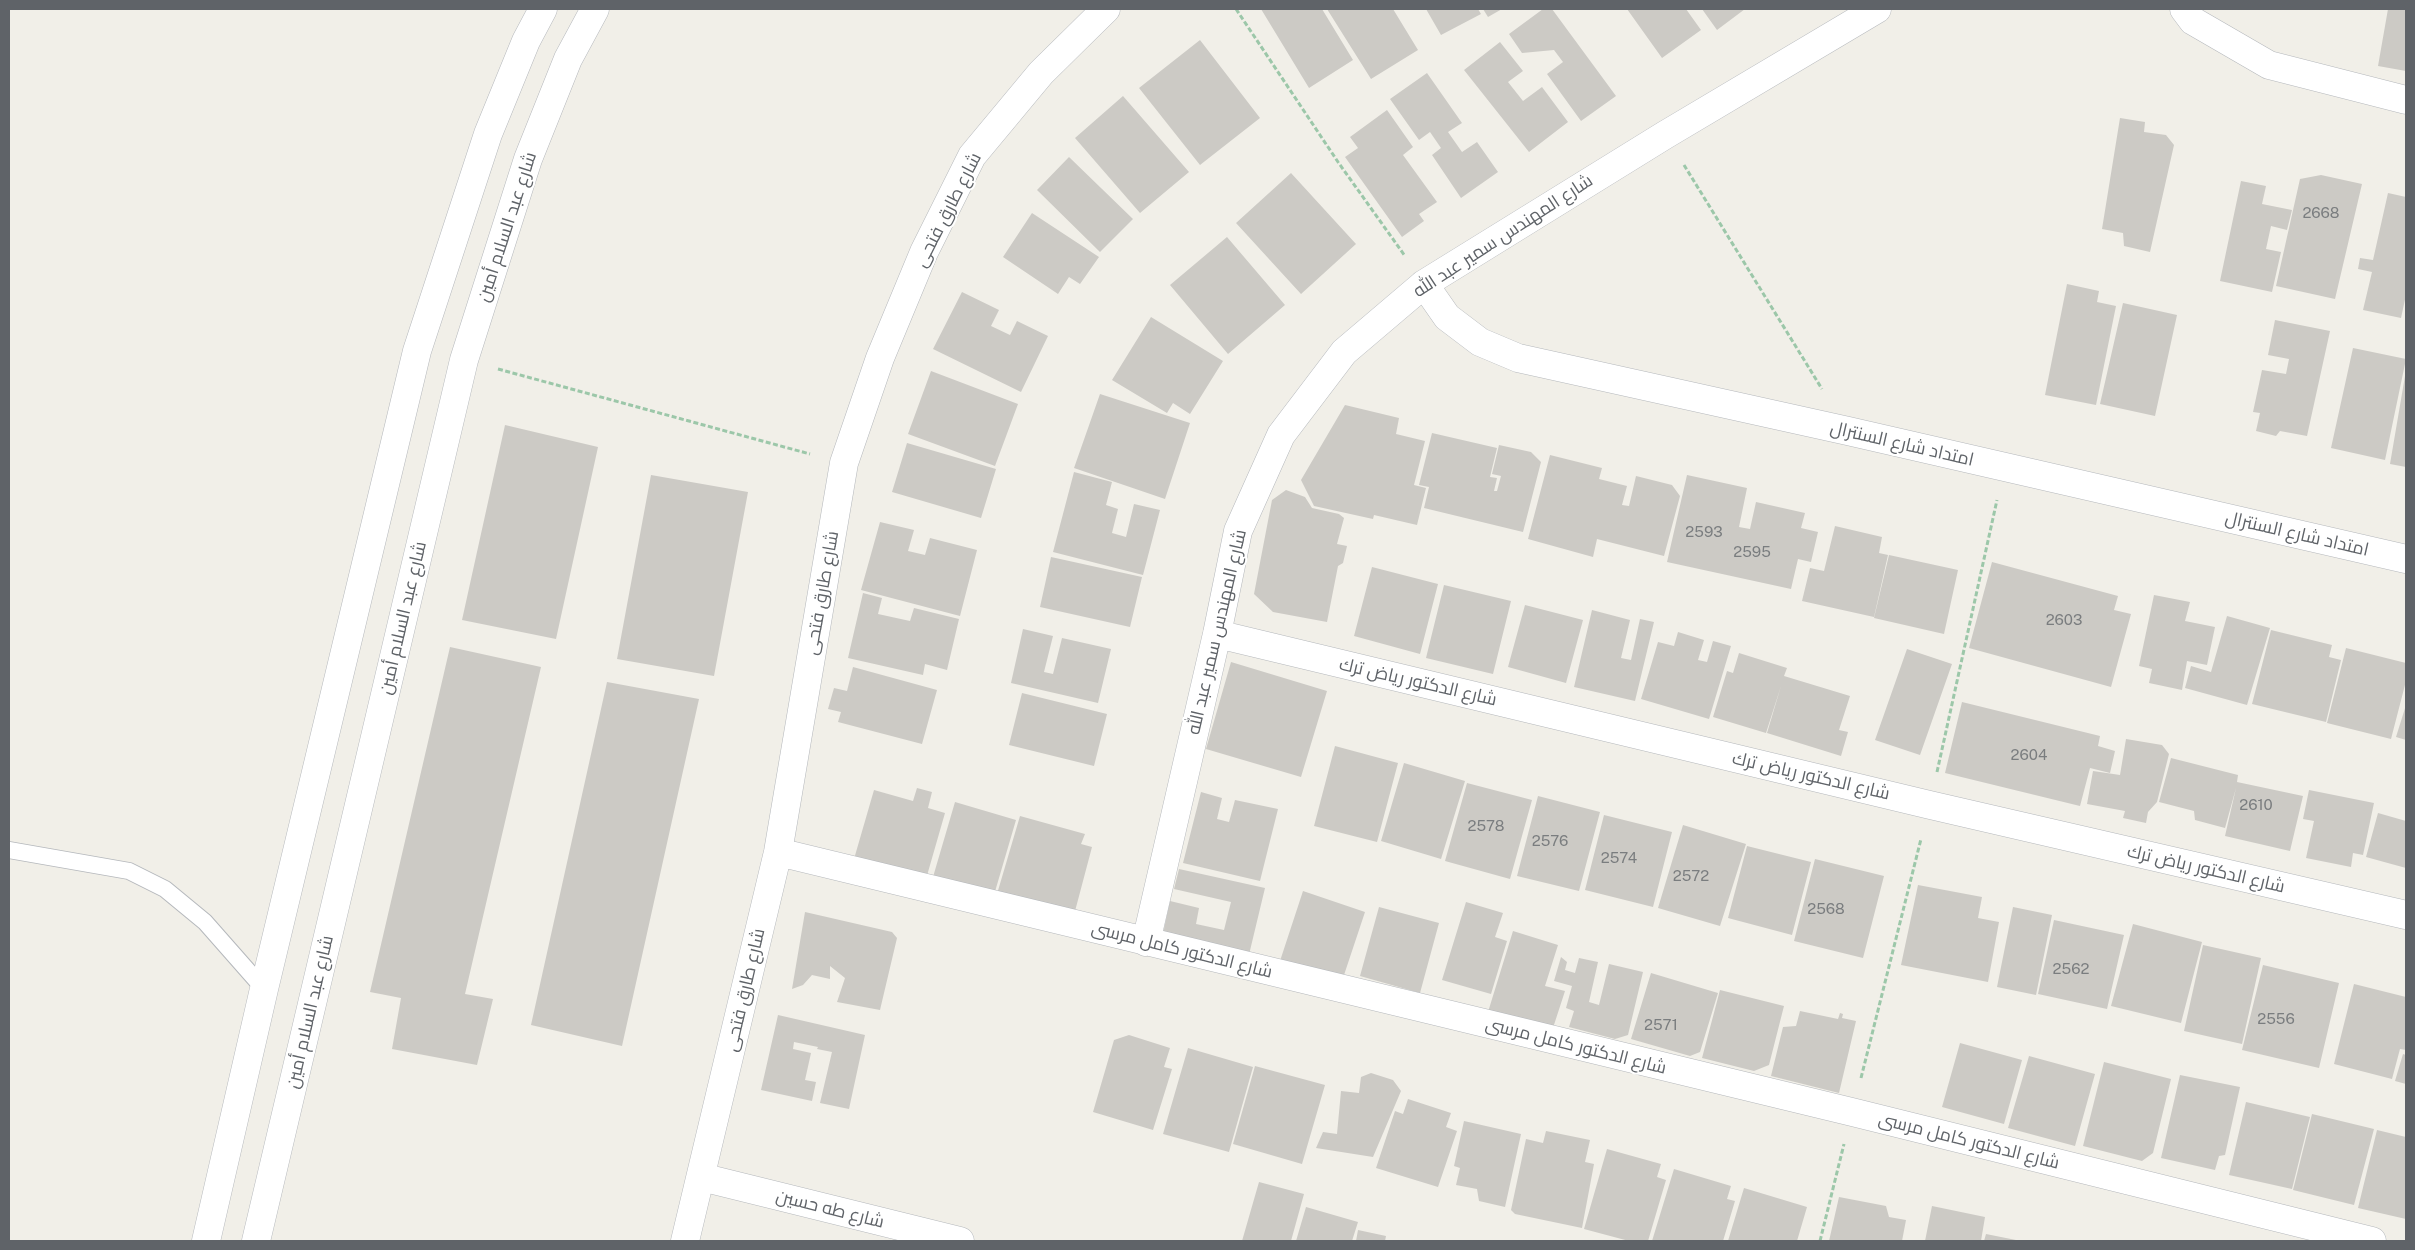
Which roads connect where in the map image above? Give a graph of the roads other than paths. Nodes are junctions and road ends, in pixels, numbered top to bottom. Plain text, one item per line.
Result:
1 (543, 9) edge
2 (595, 9) edge
3 (1106, 9) edge
4 (1877, 9) edge
5 (2184, 9) edge
6 (2406, 100) edge
7 (1424, 284) junction
8 (2406, 559) edge
9 (1217, 634) junction
10 (9, 850) edge
11 (778, 852) junction
12 (2406, 916) edge
13 (1146, 942) junction
14 (264, 990) junction
15 (701, 1178) junction
16 (206, 1241) edge
17 (256, 1241) edge
18 (685, 1241) edge
19 (960, 1241) edge
20 (2372, 1241) edge

1 - 14 street
2 - 17 street, شارع عبد السلام أمين
3 - 11 street, شارع طارق فتحى
4 - 7 street, شارع المهندس سمير عبد الله
5 - 6 street
7 - 8 street, امتداد شارع السنترال
7 - 9 street, شارع المهندس سمير عبد الله
9 - 12 street, شارع الدكتور رياض ترك
9 - 13 street, شارع المهندس سمير عبد الله
10 - 14 lane
11 - 13 street, شارع الدكتور كامل مرسى
11 - 15 street, شارع طارق فتحى
13 - 20 street, شارع الدكتور كامل مرسى
14 - 16 street
15 - 18 street, شارع طارق فتحى
15 - 19 street, شارع طه حسين

